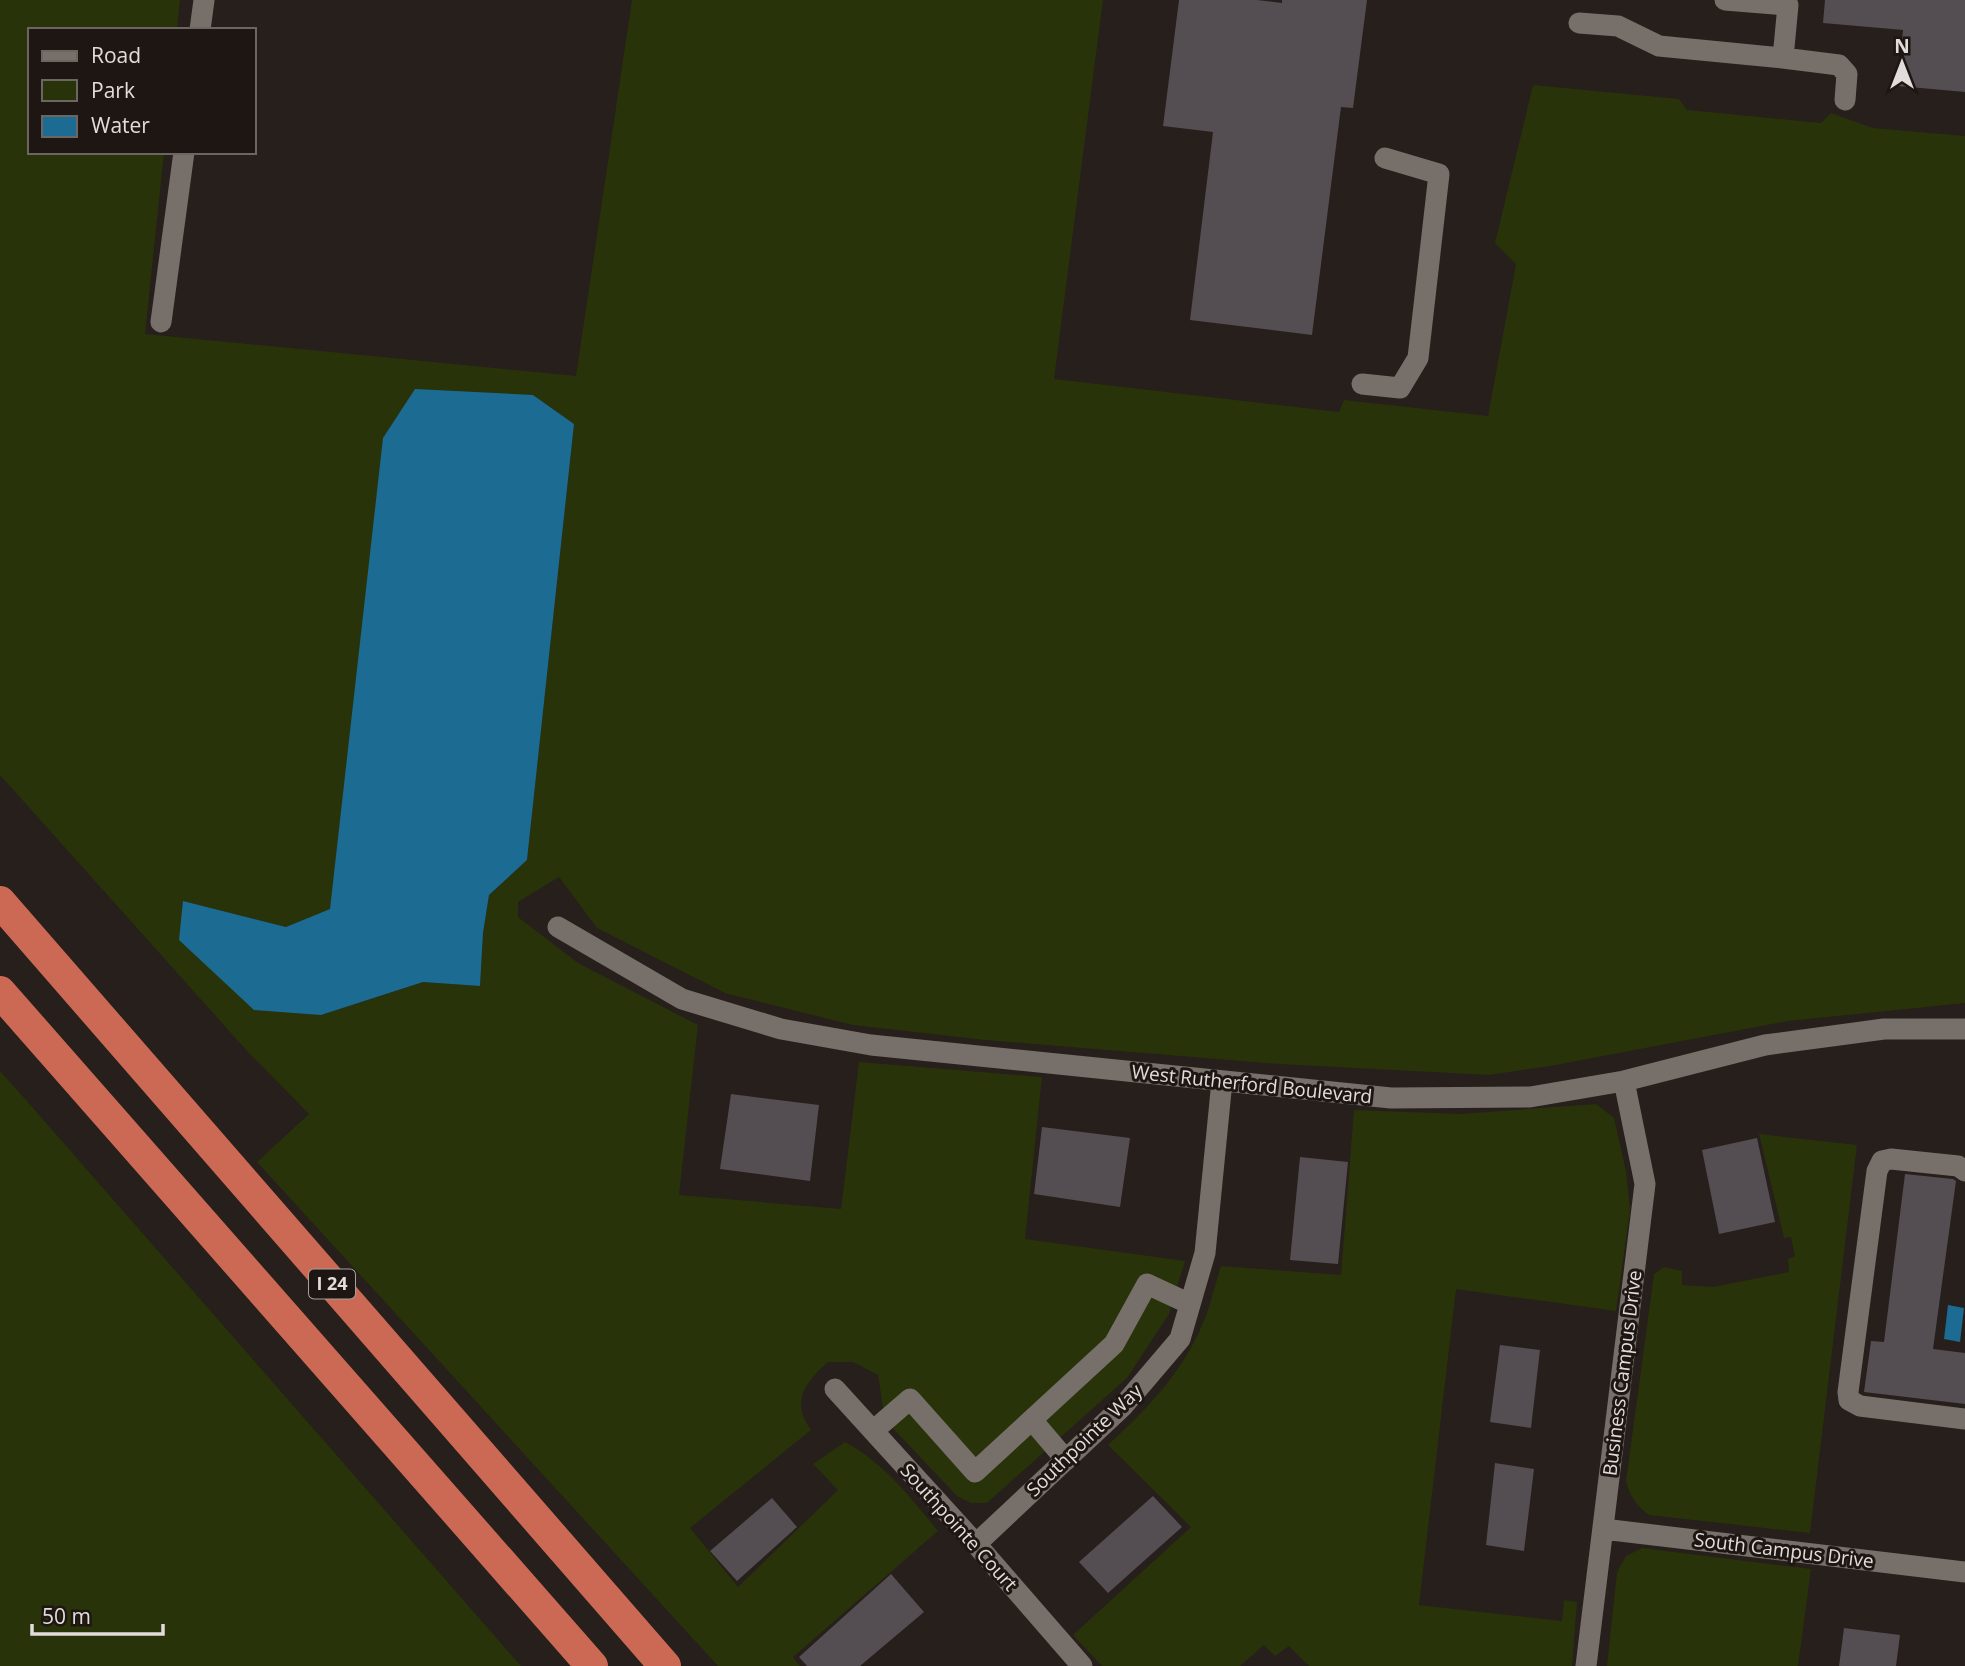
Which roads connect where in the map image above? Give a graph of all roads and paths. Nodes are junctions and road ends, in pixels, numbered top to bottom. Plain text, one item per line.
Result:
1 (204, 0) edge
2 (1725, 0) edge
3 (1579, 23) dead end
4 (200, 28) edge
5 (1783, 58) junction
6 (1845, 100) dead end
7 (184, 154) edge
8 (1385, 158) dead end
9 (161, 322) dead end
10 (1362, 384) dead end
11 (0, 902) edge
12 (558, 927) dead end
13 (0, 992) edge
14 (1965, 1029) edge
15 (1222, 1081) junction
16 (1623, 1081) junction
17 (1965, 1171) edge
18 (1190, 1304) junction
19 (835, 1389) dead end
20 (1965, 1419) edge
21 (1032, 1420) junction
22 (873, 1431) junction
23 (1066, 1460) junction
24 (1603, 1529) junction
25 (976, 1544) junction
26 (1965, 1572) edge
27 (592, 1666) edge
28 (665, 1666) edge
29 (1082, 1666) edge
30 (1586, 1666) edge

1 - 4 street
2 - 5 street
3 - 5 street
5 - 6 street
7 - 9 street
8 - 10 street
11 - 28 highway, I 24
12 - 15 street, West Rutherford Boulevard
13 - 27 highway
14 - 16 street, West Rutherford Boulevard
15 - 16 street, West Rutherford Boulevard
15 - 18 street, Southpointe Way
16 - 24 street, Business Campus Drive
17 - 20 street
18 - 21 street
18 - 23 street, Southpointe Way
19 - 22 street, Southpointe Court
21 - 22 street
21 - 23 street
22 - 25 street, Southpointe Court
23 - 25 street, Southpointe Way
24 - 26 street, South Campus Drive
24 - 30 street, Business Campus Drive
25 - 29 street, Southpointe Court

